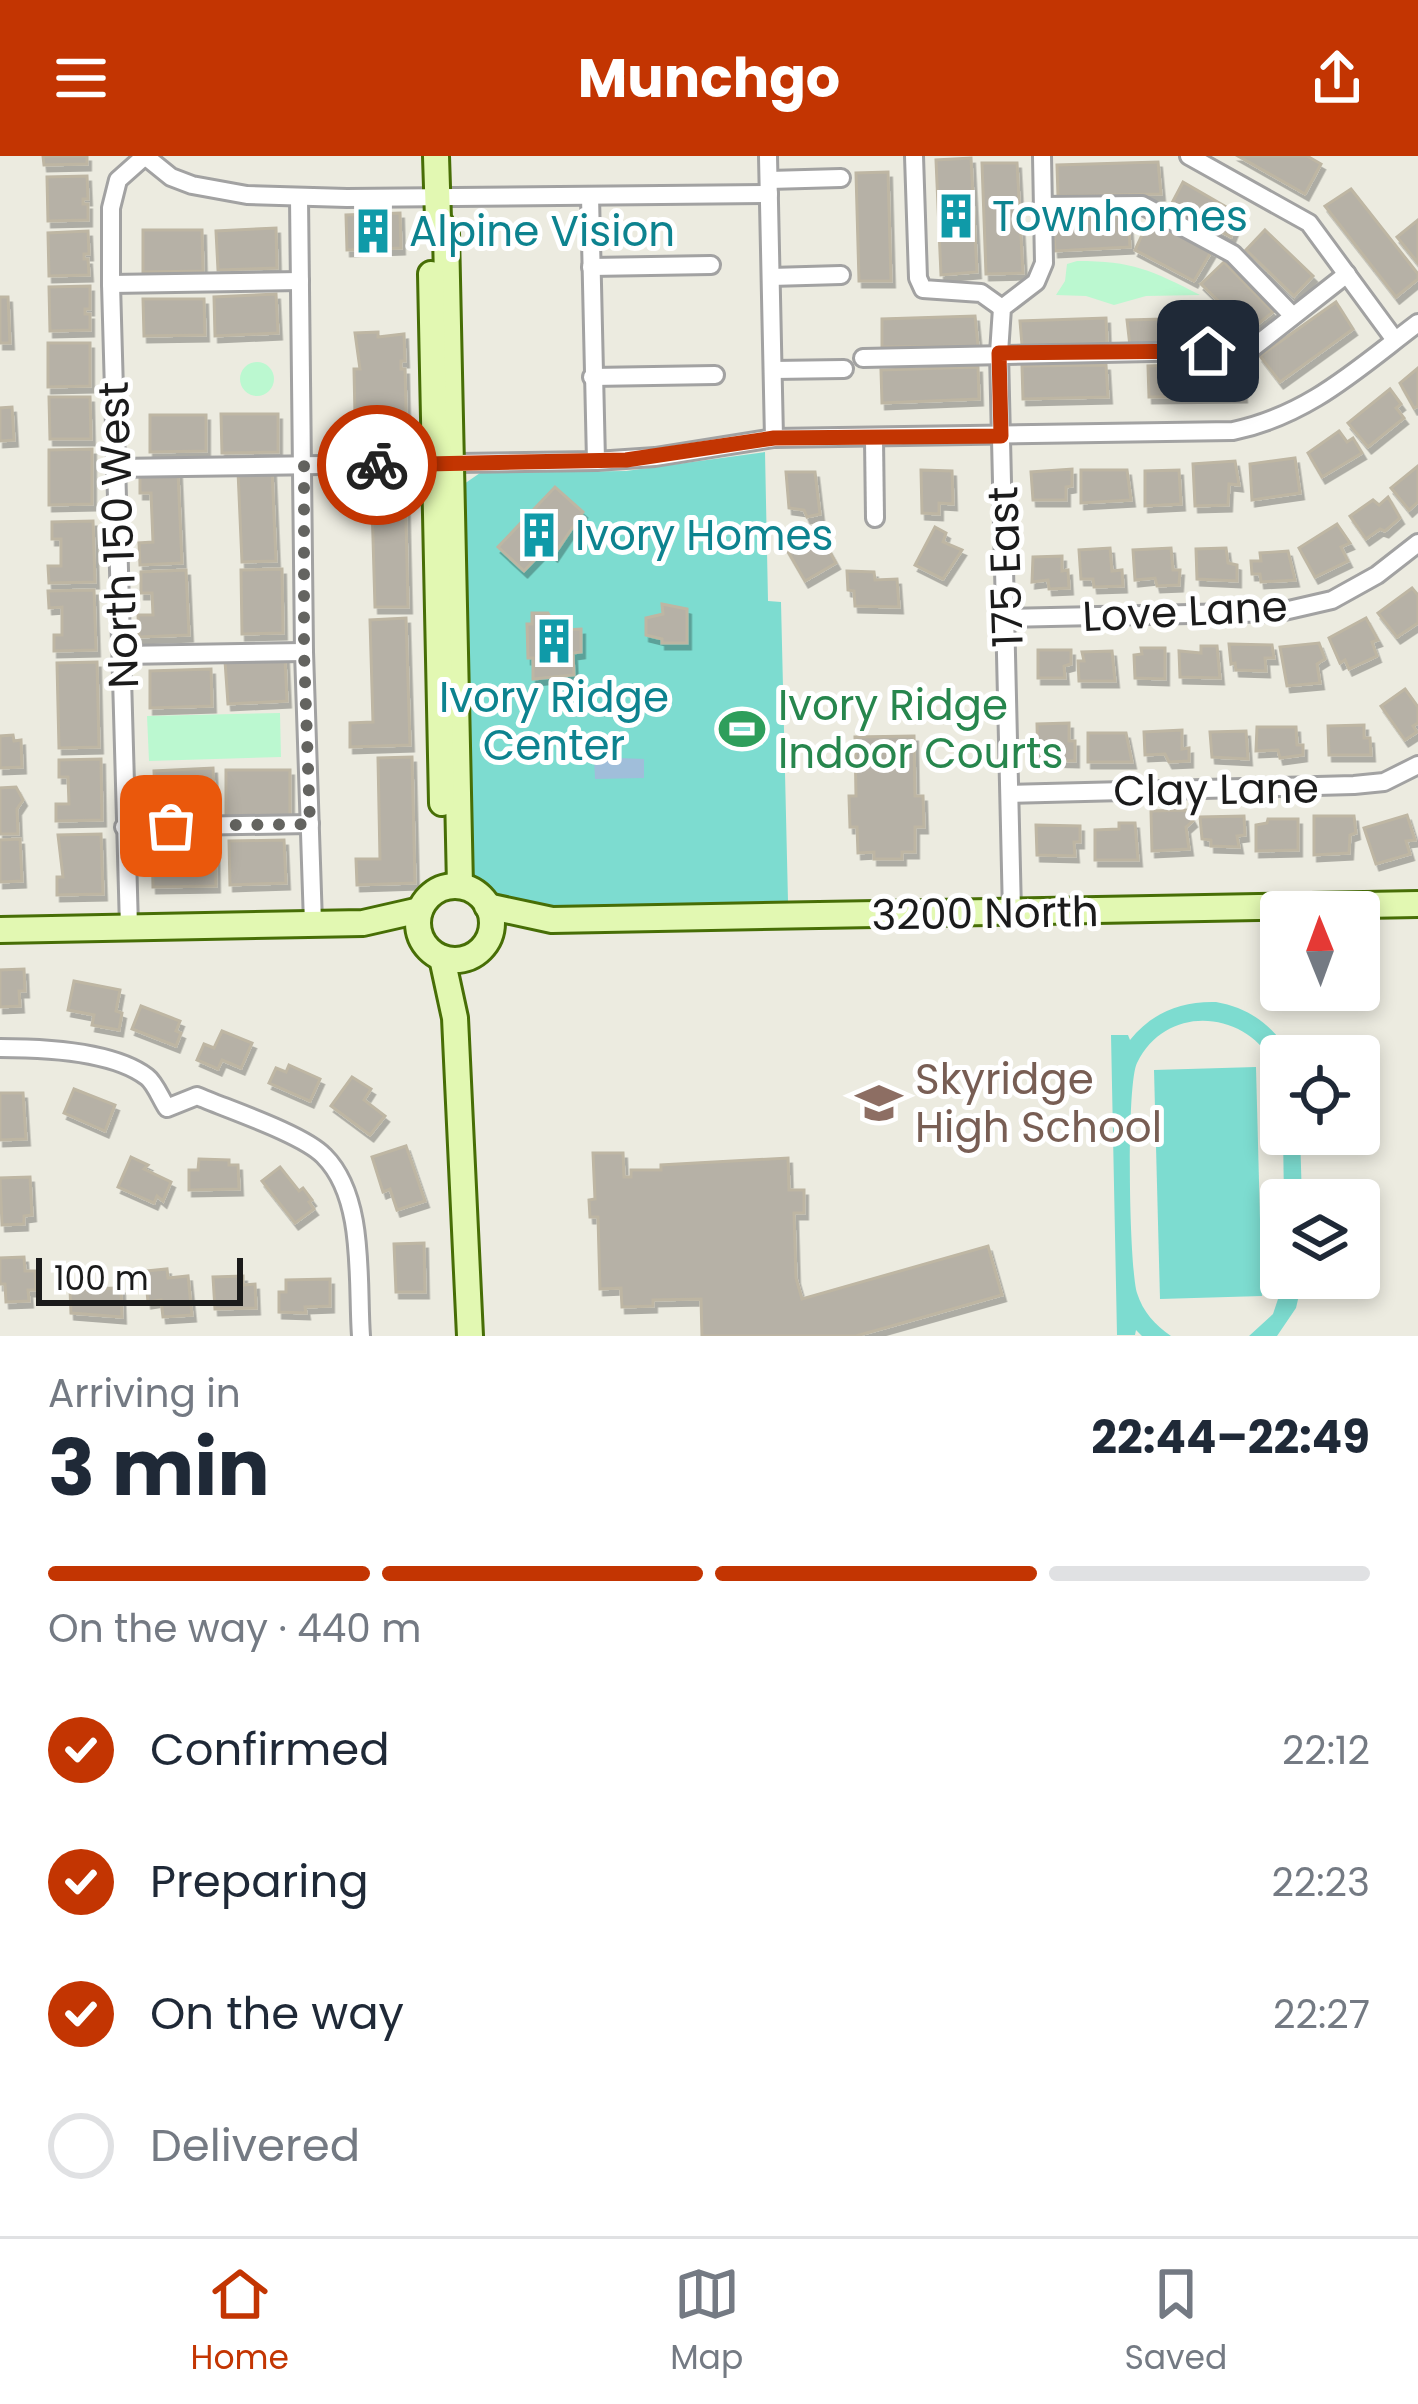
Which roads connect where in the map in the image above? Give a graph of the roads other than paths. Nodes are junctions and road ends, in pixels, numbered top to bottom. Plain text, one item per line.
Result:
1 (145, 156) edge
2 (436, 156) edge
3 (768, 156) edge
4 (914, 156) edge
5 (1042, 156) edge
6 (1189, 156) edge
7 (841, 178) dead end
8 (769, 187) junction
9 (590, 196) junction
10 (299, 198) junction
11 (1042, 206) junction
12 (437, 208) junction
13 (711, 265) dead end
14 (591, 267) junction
15 (1347, 274) junction
16 (841, 275) dead end
17 (771, 277) junction
18 (300, 281) junction
19 (111, 284) junction
20 (1002, 308) junction
21 (1292, 315) junction
22 (1418, 323) edge
23 (1395, 340) junction
24 (999, 353) junction
25 (863, 358) dead end
26 (844, 369) dead end
27 (772, 370) junction
28 (715, 375) dead end
29 (592, 377) junction
30 (1001, 436) junction
31 (774, 438) junction
32 (874, 439) junction
33 (596, 461) junction
34 (443, 463) junction
35 (304, 466) junction
36 (115, 468) junction
37 (875, 518) dead end
38 (1418, 543) edge
39 (1007, 618) junction
40 (304, 652) junction
41 (122, 655) junction
42 (1418, 765) edge
43 (1010, 794) junction
44 (310, 824) junction
45 (124, 827) junction
46 (453, 886) junction
47 (1418, 904) edge
48 (488, 906) junction
49 (420, 910) junction
50 (1012, 913) junction
51 (551, 920) junction
52 (313, 923) junction
53 (363, 923) junction
54 (129, 927) junction
55 (0, 930) edge
56 (422, 939) junction
57 (482, 947) junction
58 (442, 958) junction
59 (455, 1018) junction
60 (0, 1048) edge
61 (361, 1336) edge
62 (470, 1336) edge

1 - 10 street
1 - 19 street, North 150 West
2 - 12 street
3 - 8 street
4 - 20 street
5 - 11 street
6 - 15 street
7 - 8 street
8 - 9 street
8 - 17 street
9 - 12 street
9 - 14 street
10 - 12 street
10 - 18 street
11 - 20 street
11 - 21 street
12 - 34 street
13 - 14 street
14 - 29 street
15 - 21 street
15 - 23 street
16 - 17 street
17 - 27 street
18 - 19 street
18 - 35 street
19 - 36 street, North 150 West
20 - 24 street, 175 East
21 - 24 street
22 - 23 street
23 - 30 street
24 - 25 street
24 - 30 street, 175 East
26 - 27 street
27 - 31 street
28 - 29 street
29 - 33 street
30 - 32 street
30 - 39 street, 175 East
31 - 32 street
31 - 33 street
32 - 37 street
33 - 34 street
34 - 35 street
34 - 46 street
35 - 36 street
35 - 40 street
36 - 41 street, North 150 West
38 - 39 street, Love Lane
39 - 43 street, 175 East
40 - 41 street
40 - 44 street
41 - 45 street, North 150 West
42 - 43 street, Clay Lane
43 - 50 street, 175 East
44 - 45 street
44 - 52 street
45 - 54 street, North 150 West
46 - 48 street
46 - 49 street
47 - 50 street, 3200 North
48 - 51 street
48 - 57 street
49 - 53 street
49 - 56 street
50 - 51 street, 3200 North
51 - 57 street
52 - 53 street
52 - 54 street
53 - 56 street
54 - 55 street
56 - 58 street
57 - 58 street
57 - 59 street
58 - 59 street
59 - 62 street
60 - 61 street

